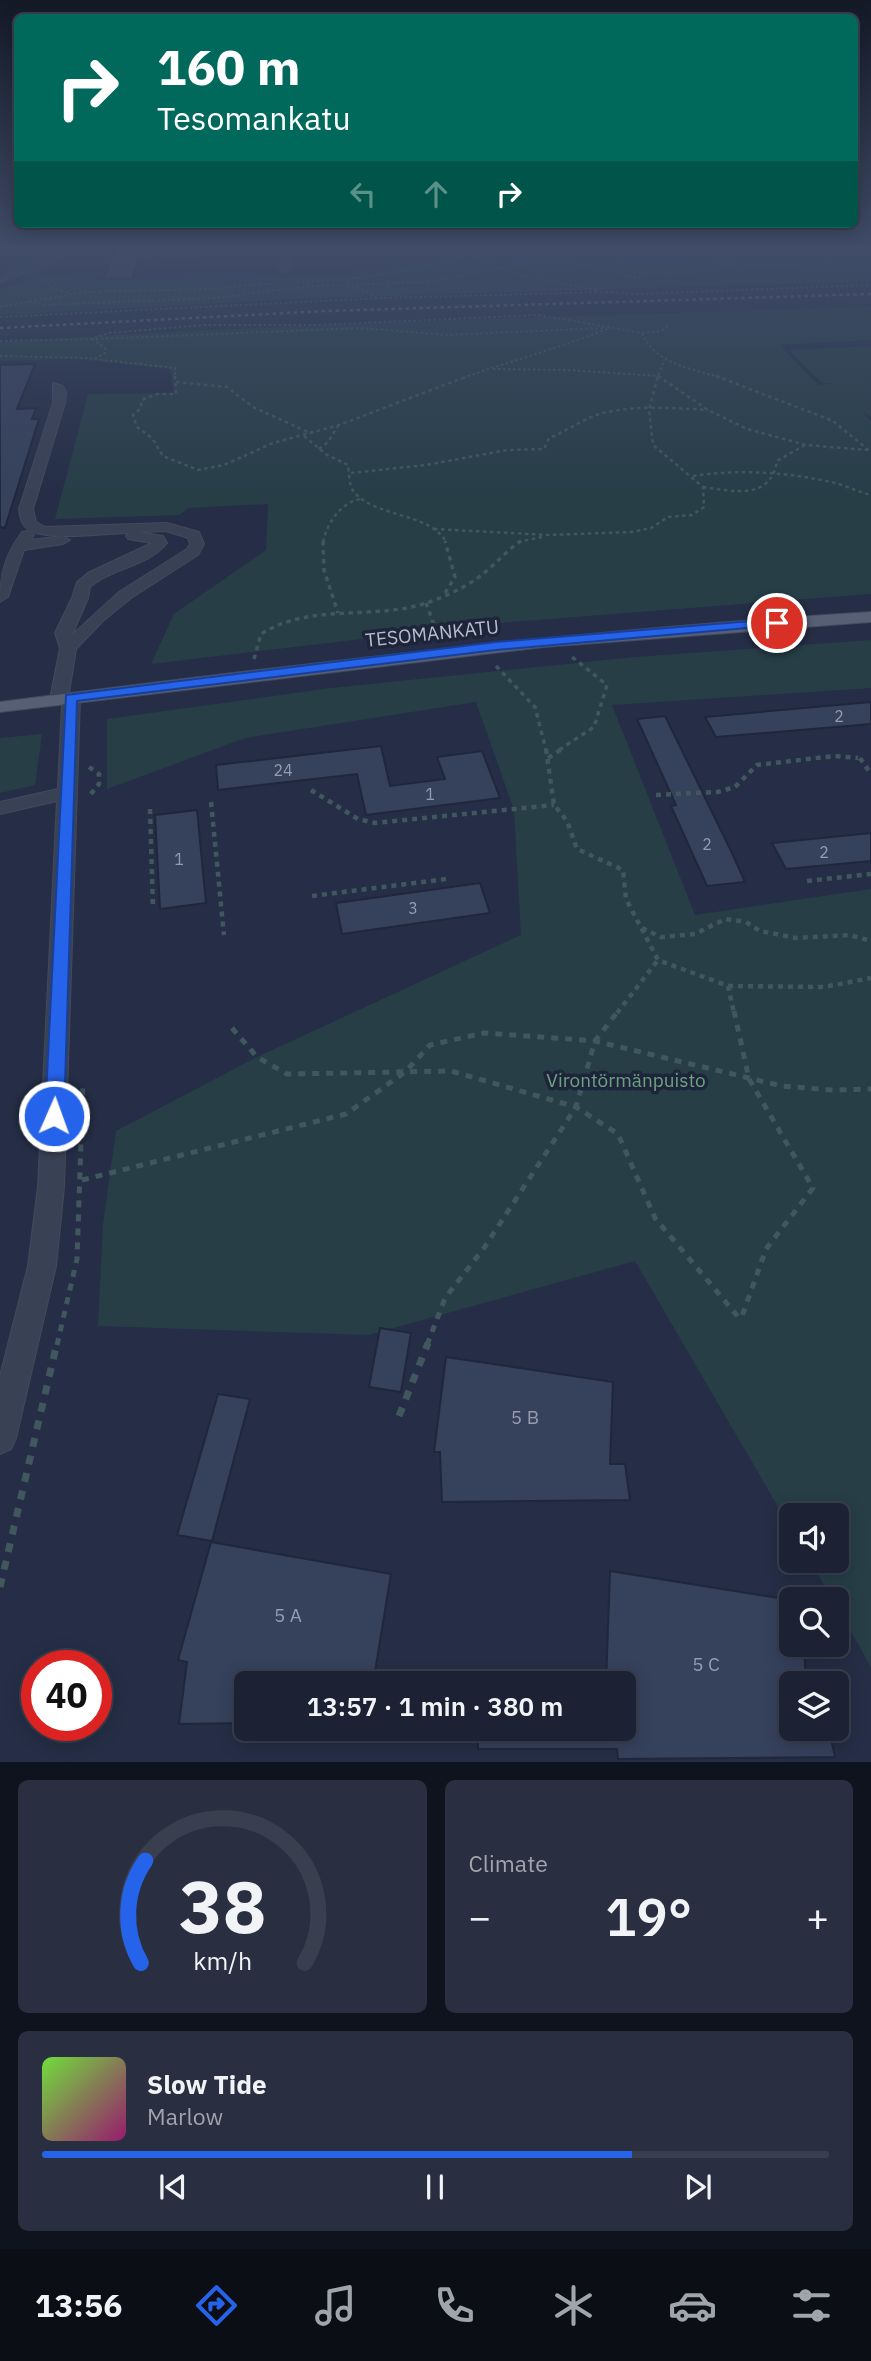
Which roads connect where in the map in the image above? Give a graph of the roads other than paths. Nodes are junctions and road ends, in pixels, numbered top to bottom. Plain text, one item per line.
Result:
1 (57, 386) dead end
2 (33, 528) junction
3 (19, 546) junction
4 (0, 597) edge
5 (870, 618) edge
6 (68, 648) junction
7 (65, 699) junction
8 (0, 706) edge
9 (67, 793) junction
10 (0, 808) edge
11 (0, 1438) edge

1 - 2 street
2 - 3 street
2 - 6 street
3 - 4 street
3 - 6 street
5 - 7 main road, TESOMANKATU
6 - 7 street
7 - 8 main road, TESOMANKATU
7 - 9 street
9 - 10 street
9 - 11 street

